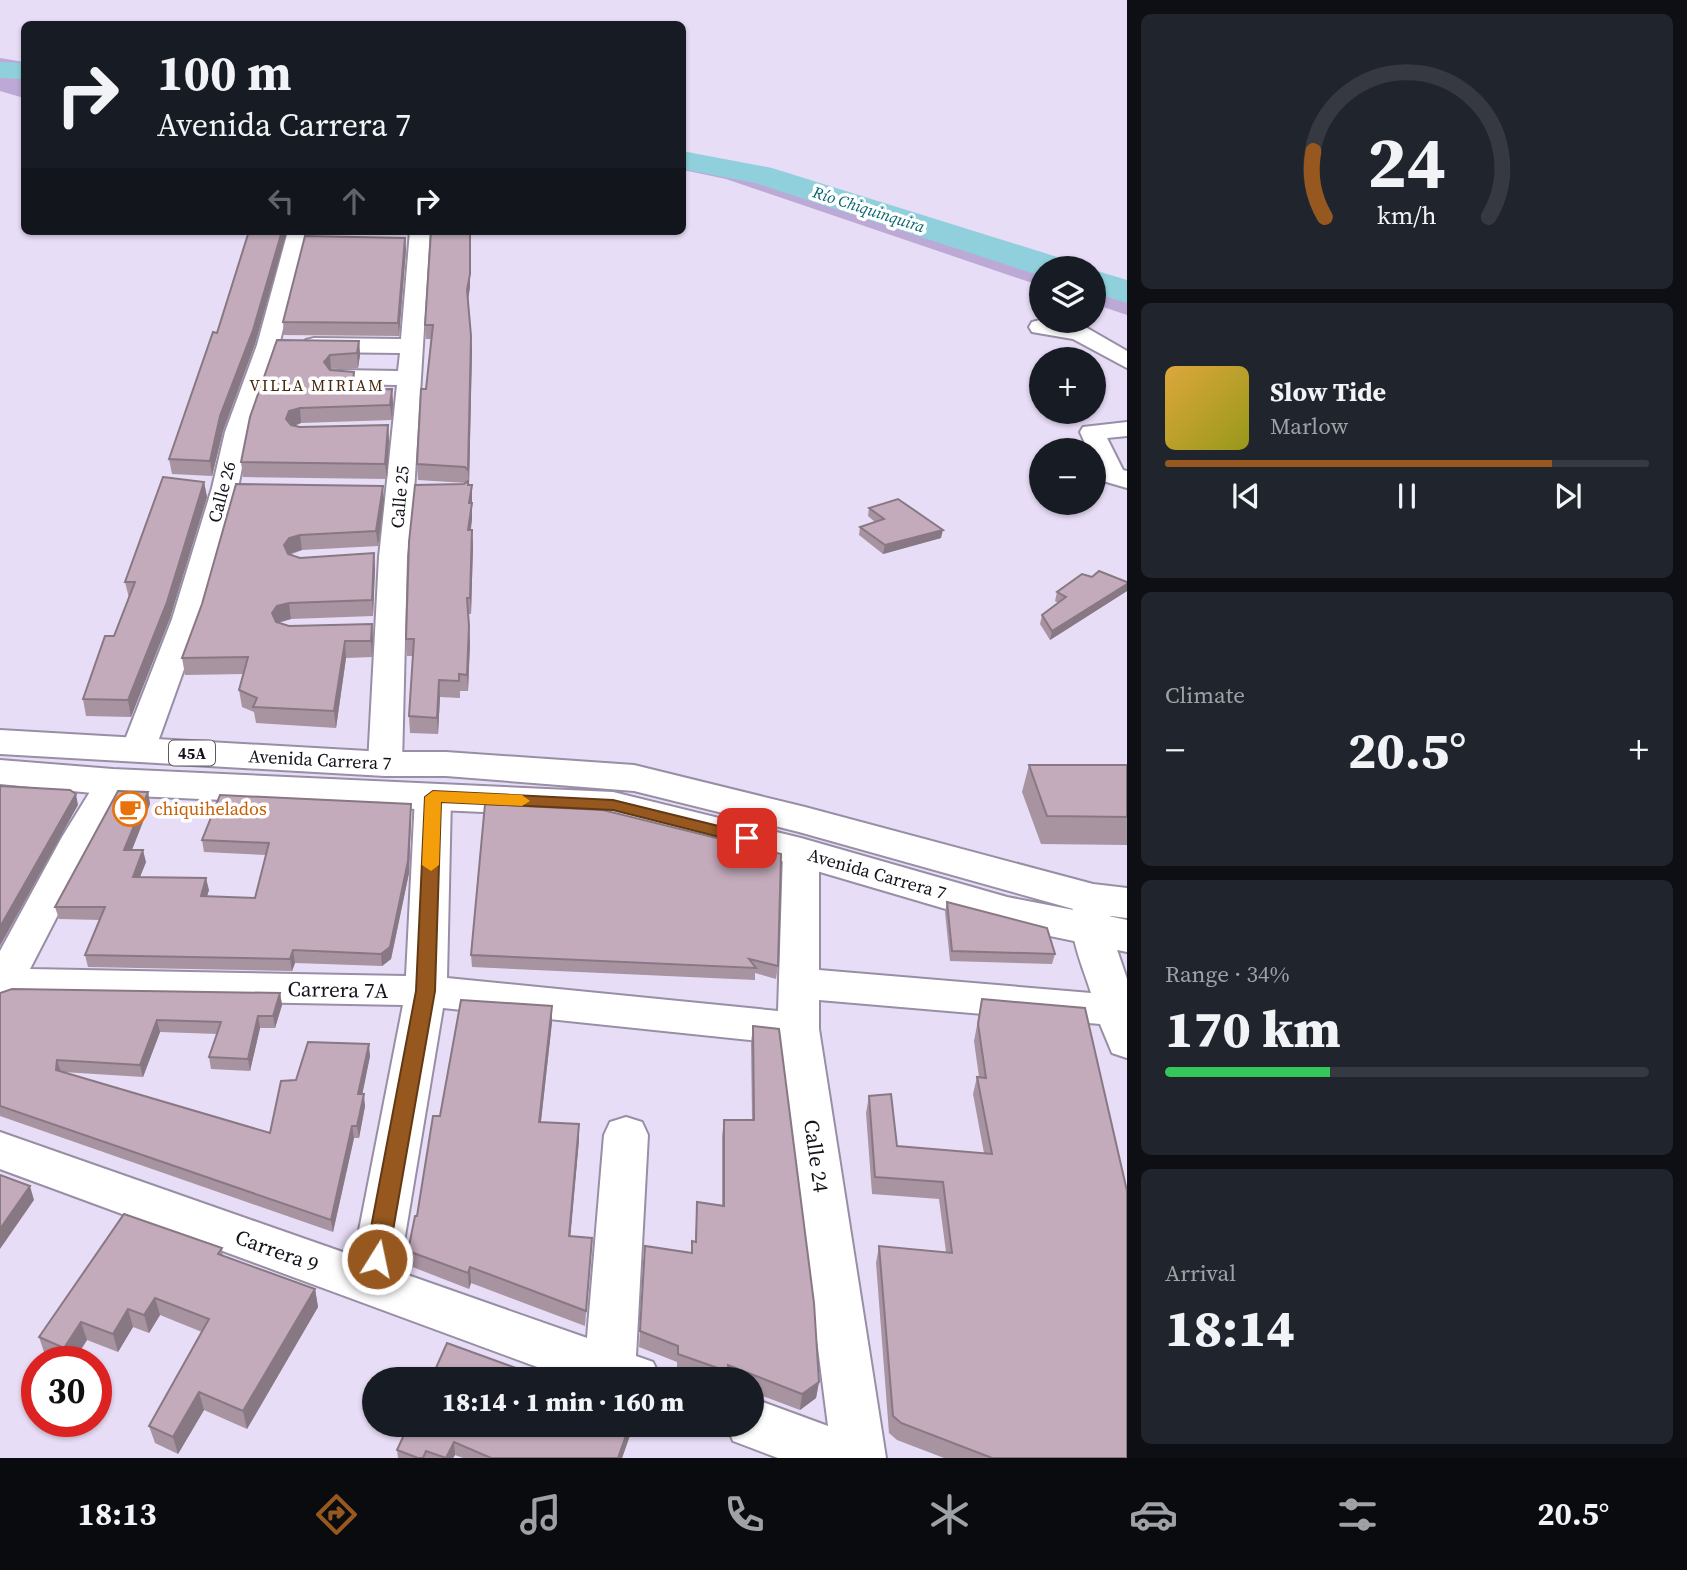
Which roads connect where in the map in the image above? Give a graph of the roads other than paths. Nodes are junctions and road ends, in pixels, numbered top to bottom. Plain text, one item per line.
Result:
1 (301, 237) edge
2 (416, 238) edge
3 (1079, 333) edge
4 (268, 345) junction
5 (410, 346) junction
6 (1127, 361) edge
7 (340, 377) edge
8 (408, 378) junction
9 (1127, 429) edge
10 (1127, 480) edge
11 (213, 487) junction
12 (252, 489) edge
13 (374, 492) edge
14 (401, 492) junction
15 (429, 492) edge
16 (0, 742) edge
17 (138, 750) junction
18 (385, 764) junction
19 (0, 772) edge
20 (113, 782) junction
21 (433, 797) junction
22 (801, 852) junction
23 (1109, 917) edge
24 (798, 982) junction
25 (1, 986) edge
26 (426, 991) junction
27 (1122, 1026) edge
28 (797, 1029) junction
29 (626, 1135) dead end
30 (0, 1150) edge
31 (372, 1286) junction
32 (602, 1367) edge
33 (622, 1367) edge
34 (764, 1427) edge
35 (846, 1458) edge
36 (859, 1458) edge

1 - 4 street, Calle 26
2 - 5 street, Calle 25
3 - 6 street
4 - 5 street
4 - 11 street, Calle 26
5 - 8 street, Calle 25
7 - 8 street
8 - 14 street, Calle 25
9 - 10 street
11 - 12 street
11 - 17 street, Calle 26
13 - 14 street
14 - 15 street
14 - 18 street, Calle 25
16 - 17 main road, Avenida Carrera 7 / 45A
17 - 18 main road, Avenida Carrera 7 / 45A
18 - 23 main road, Avenida Carrera 7 / 45A
19 - 20 main road, Avenida Carrera 7 / 45A
20 - 21 main road, Avenida Carrera 7 / 45A
20 - 25 street
21 - 22 main road, Avenida Carrera 7 / 45A
21 - 26 street
22 - 23 main road, Avenida Carrera 7 / 45A
22 - 24 street, Calle 24
23 - 27 street
24 - 27 street
24 - 28 street, Calle 24
25 - 26 street, Carrera 7A
26 - 28 street, Carrera 7A
26 - 31 street
28 - 36 street, Calle 24
29 - 33 street
30 - 31 street, Carrera 9
31 - 32 street, Carrera 9
34 - 35 street

